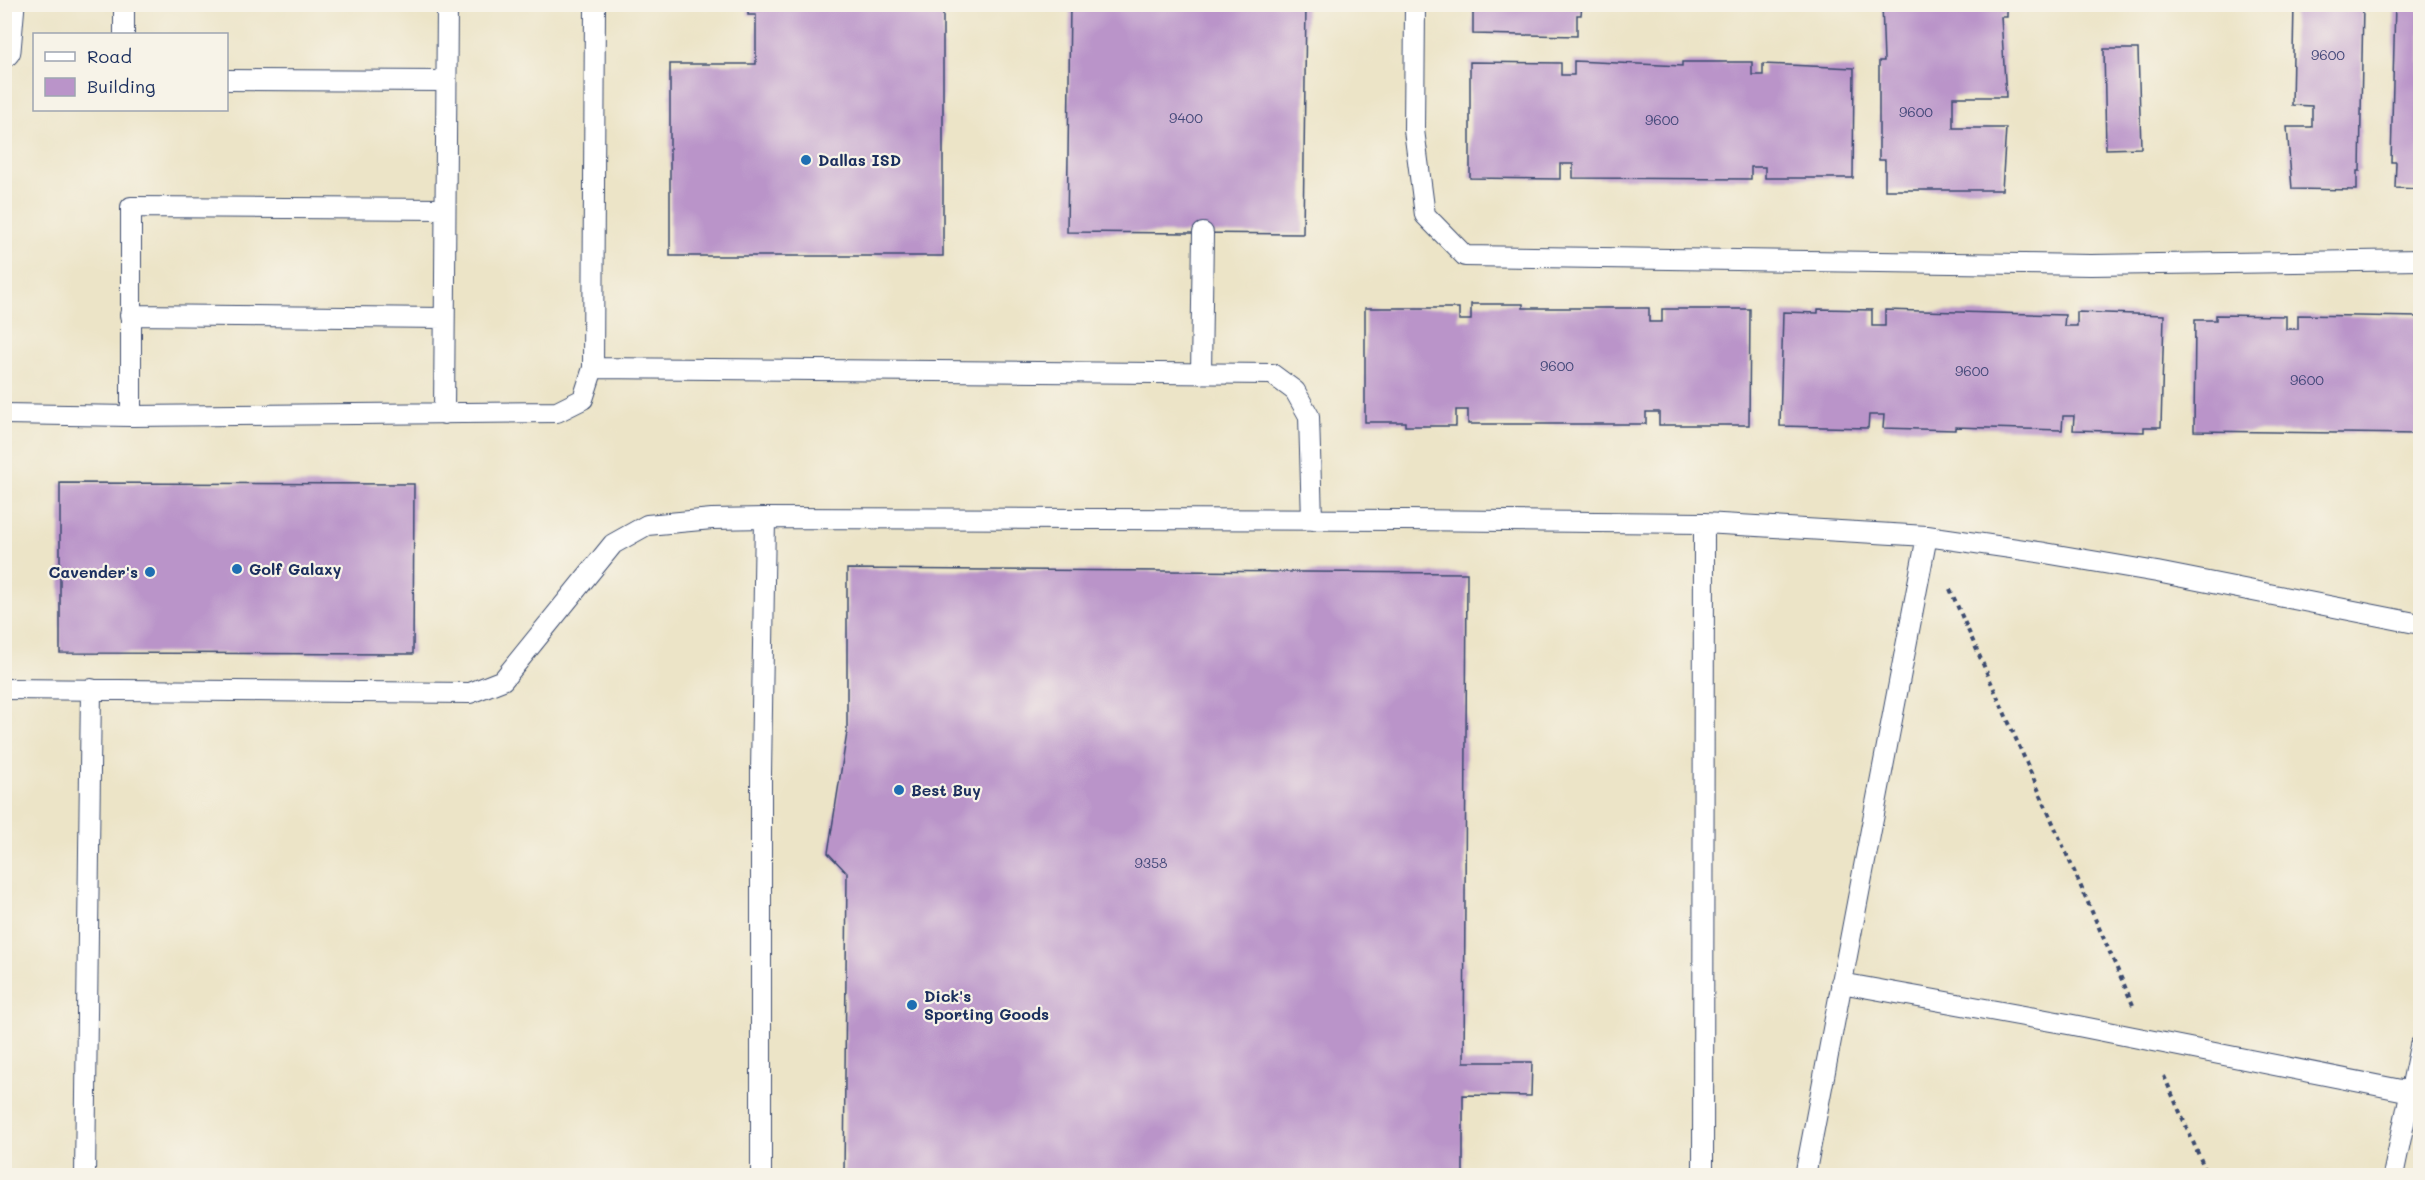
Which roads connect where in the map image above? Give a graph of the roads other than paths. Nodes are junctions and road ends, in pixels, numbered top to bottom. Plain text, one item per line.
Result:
1 (8, 4) edge
2 (124, 4) edge
3 (447, 4) edge
4 (595, 4) edge
5 (1415, 4) edge
6 (124, 33) edge
7 (4, 50) edge
8 (228, 80) edge
9 (446, 81) junction
10 (445, 209) junction
11 (1203, 233) dead end
12 (2421, 260) edge
13 (130, 315) junction
14 (444, 318) junction
15 (593, 368) junction
16 (1201, 374) junction
17 (4, 414) edge
18 (444, 414) junction
19 (131, 416) junction
20 (765, 518) junction
21 (1312, 520) junction
22 (1704, 523) junction
23 (1927, 536) junction
24 (2421, 624) edge
25 (4, 689) edge
26 (91, 689) junction
27 (1841, 983) junction
28 (2421, 1046) edge
29 (2411, 1092) junction
30 (85, 1176) edge
31 (761, 1176) edge
32 (1703, 1176) edge
33 (1805, 1176) edge
34 (2393, 1176) edge

1 - 7 main road
2 - 6 lane
3 - 9 lane
4 - 15 lane
5 - 12 lane
8 - 9 lane
9 - 10 lane
10 - 13 lane
10 - 14 lane
11 - 16 lane
13 - 14 lane
13 - 19 lane
14 - 18 lane
15 - 16 lane
15 - 18 lane
16 - 21 lane
17 - 19 lane
18 - 19 lane
20 - 21 lane
20 - 26 lane
20 - 31 lane
21 - 22 lane
22 - 23 lane
22 - 32 lane
23 - 24 lane
23 - 27 lane
25 - 26 lane
26 - 30 lane
27 - 29 lane
27 - 33 lane
28 - 29 lane
29 - 34 lane

